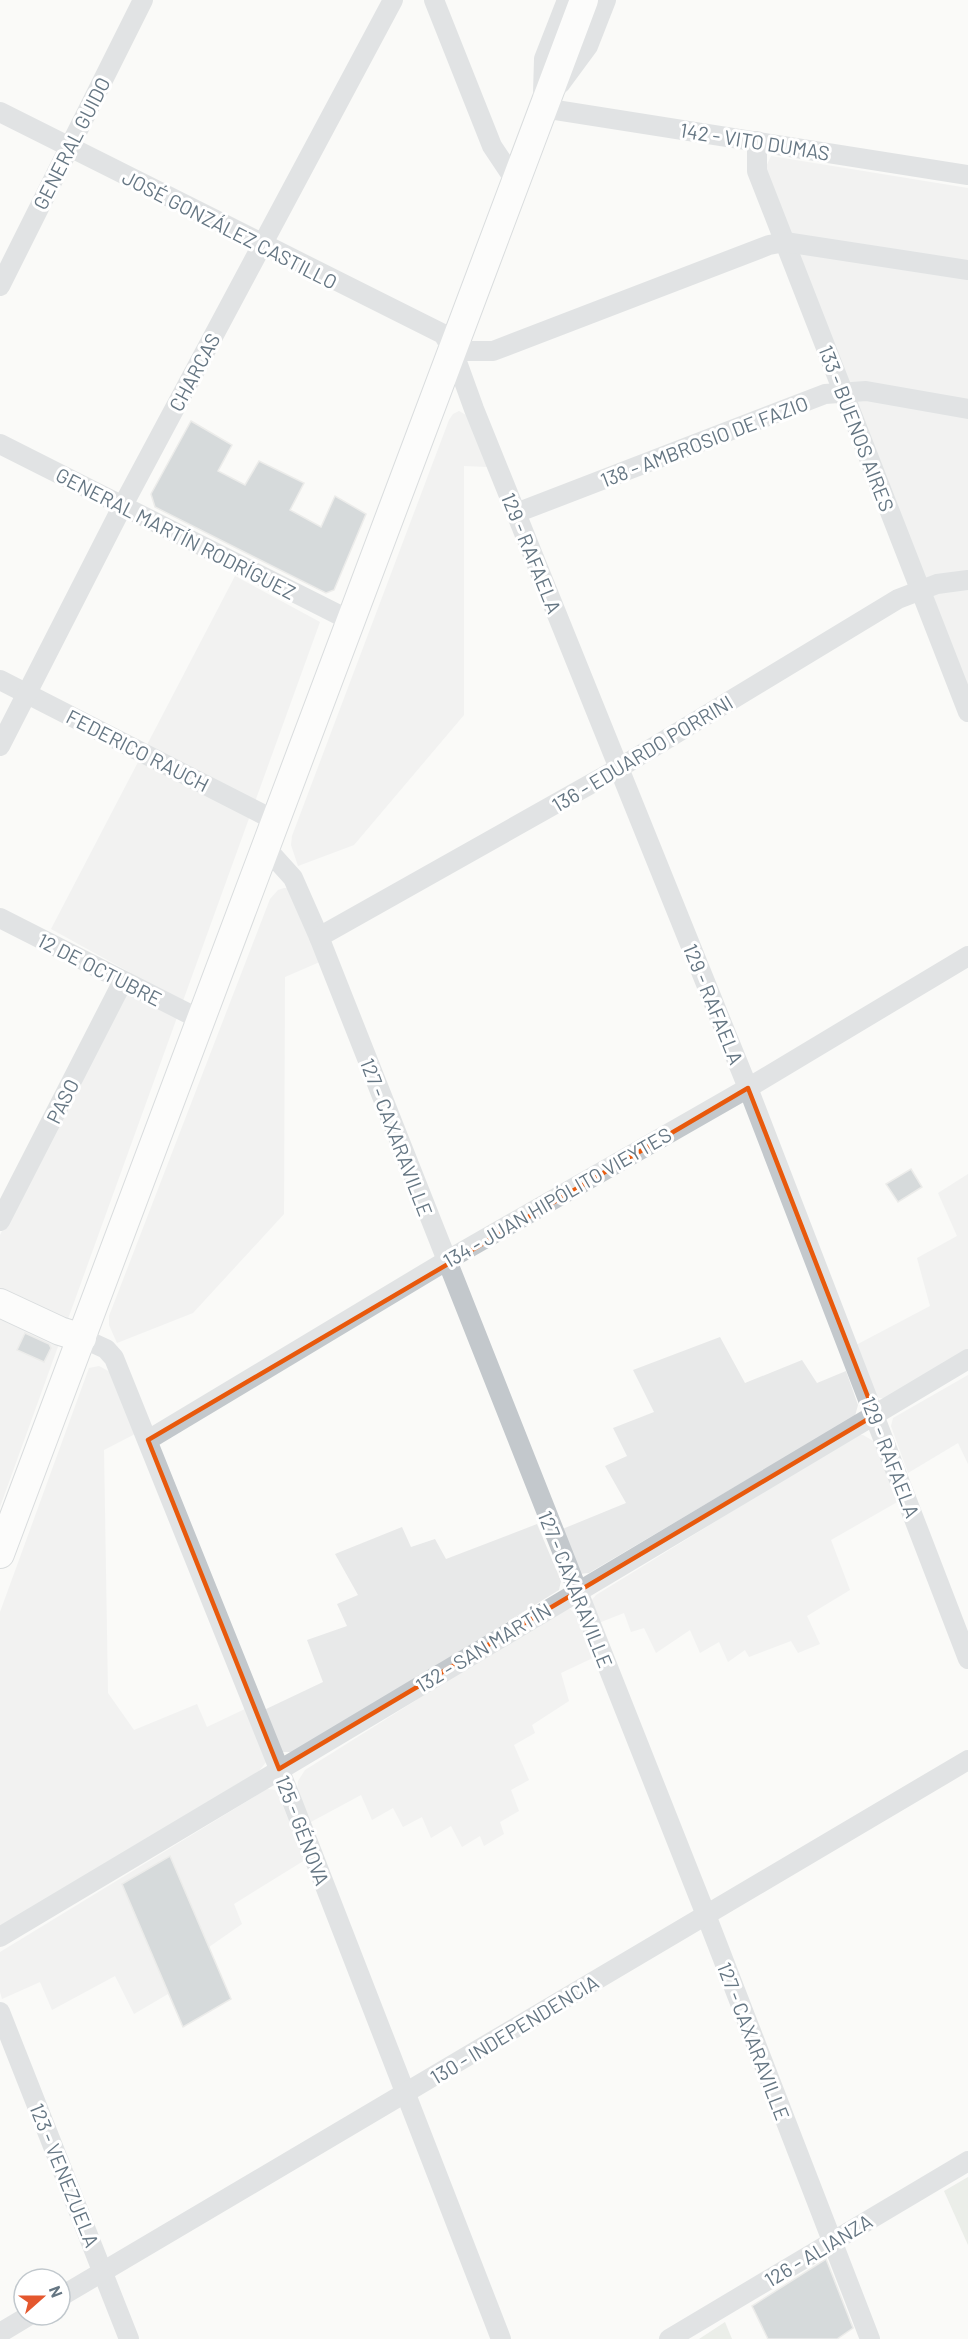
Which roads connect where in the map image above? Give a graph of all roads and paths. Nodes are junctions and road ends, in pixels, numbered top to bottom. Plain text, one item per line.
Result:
1 (143, 0) edge
2 (393, 0) edge
3 (435, 0) edge
4 (567, 0) edge
5 (584, 0) edge
6 (606, 0) edge
7 (543, 108) junction
8 (0, 112) edge
9 (757, 141) junction
10 (68, 148) junction
11 (968, 174) edge
12 (516, 182) junction
13 (785, 242) junction
14 (260, 245) junction
15 (968, 270) edge
16 (0, 286) edge
17 (453, 351) junction
18 (843, 392) junction
19 (968, 409) edge
20 (0, 444) edge
21 (122, 507) junction
22 (516, 513) junction
23 (968, 580) edge
24 (919, 590) junction
25 (351, 621) junction
26 (0, 680) edge
27 (27, 694) junction
28 (968, 712) edge
29 (0, 746) edge
30 (619, 768) junction
31 (276, 820) junction
32 (266, 848) junction
33 (0, 918) edge
34 (319, 937) junction
35 (968, 956) edge
36 (123, 981) junction
37 (201, 1020) junction
38 (748, 1088) junction
39 (0, 1221) edge
40 (446, 1261) junction
41 (0, 1303) edge
42 (82, 1338) junction
43 (968, 1359) edge
44 (875, 1415) junction
45 (148, 1440) junction
46 (0, 1554) edge
47 (577, 1591) junction
48 (968, 1659) edge
49 (968, 1760) edge
50 (279, 1769) junction
51 (706, 1915) junction
52 (0, 1937) edge
53 (0, 2012) edge
54 (405, 2094) junction
55 (968, 2161) edge
56 (831, 2242) junction
57 (103, 2271) junction
58 (72, 2290) edge
59 (129, 2339) edge
60 (501, 2339) edge
61 (669, 2339) edge
62 (870, 2339) edge

1 - 10 street, GENERAL GUIDO
2 - 14 street, CHARCAS
3 - 12 street
4 - 7 street
5 - 7 main road
6 - 7 street
7 - 9 street, 142 - VITO DUMAS
7 - 12 main road
8 - 10 street, JOSÉ GONZÁLEZ CASTILLO
9 - 11 street, 142 - VITO DUMAS
9 - 13 street, 133 - BUENOS AIRES
10 - 14 street, JOSÉ GONZÁLEZ CASTILLO
10 - 16 street, GENERAL GUIDO
12 - 17 main road
13 - 15 street
13 - 17 street
13 - 18 street, 133 - BUENOS AIRES
14 - 17 street, JOSÉ GONZÁLEZ CASTILLO
14 - 21 street, CHARCAS
17 - 22 street, 129 - RAFAELA
17 - 25 main road
18 - 19 street, 138 - AMBROSIO DE FAZIO
18 - 22 street, 138 - AMBROSIO DE FAZIO
18 - 24 street, 133 - BUENOS AIRES
20 - 21 street, GENERAL MARTÍN RODRÍGUEZ
21 - 25 street, GENERAL MARTÍN RODRÍGUEZ
21 - 27 street, CHARCAS
22 - 30 street, 129 - RAFAELA
23 - 24 street, 136 - EDUARDO PORRINI
24 - 28 street, 133 - BUENOS AIRES
24 - 30 street, 136 - EDUARDO PORRINI
25 - 31 main road
26 - 27 street, FEDERICO RAUCH
27 - 29 street, CHARCAS
27 - 31 street, FEDERICO RAUCH
30 - 34 street, 136 - EDUARDO PORRINI
30 - 38 street, 129 - RAFAELA
31 - 32 main road
32 - 34 street, 127 - CAXARAVILLE
32 - 37 main road
33 - 36 street, 12 DE OCTUBRE
34 - 40 street, 127 - CAXARAVILLE
35 - 38 street, 134 - JUAN HIPÓLITO VIEYTES
36 - 37 street, 12 DE OCTUBRE
36 - 39 street, PASO
37 - 42 main road
38 - 40 street, 134 - JUAN HIPÓLITO VIEYTES
38 - 44 street, 129 - RAFAELA
40 - 45 street, 134 - JUAN HIPÓLITO VIEYTES
40 - 47 street, 127 - CAXARAVILLE
41 - 42 main road
42 - 45 street, 125 - GÉNOVA
42 - 46 main road
43 - 44 street, 132 - SAN MARTÍN
44 - 47 street, 132 - SAN MARTÍN
44 - 48 street, 129 - RAFAELA
45 - 50 street, 125 - GÉNOVA
47 - 50 street, 132 - SAN MARTÍN
47 - 51 street, 127 - CAXARAVILLE
49 - 51 street, 130 - INDEPENDENCIA
50 - 52 street, 132 - SAN MARTÍN
50 - 54 street, 125 - GÉNOVA
51 - 54 street, 130 - INDEPENDENCIA
51 - 56 street, 127 - CAXARAVILLE
53 - 57 street, 123 - VENEZUELA
54 - 57 street, 130 - INDEPENDENCIA
54 - 60 street, 125 - GÉNOVA
55 - 56 street, 126 - ALIANZA
56 - 61 street, 126 - ALIANZA
56 - 62 street, 127 - CAXARAVILLE
57 - 58 street, 130 - INDEPENDENCIA
57 - 59 street, 123 - VENEZUELA

